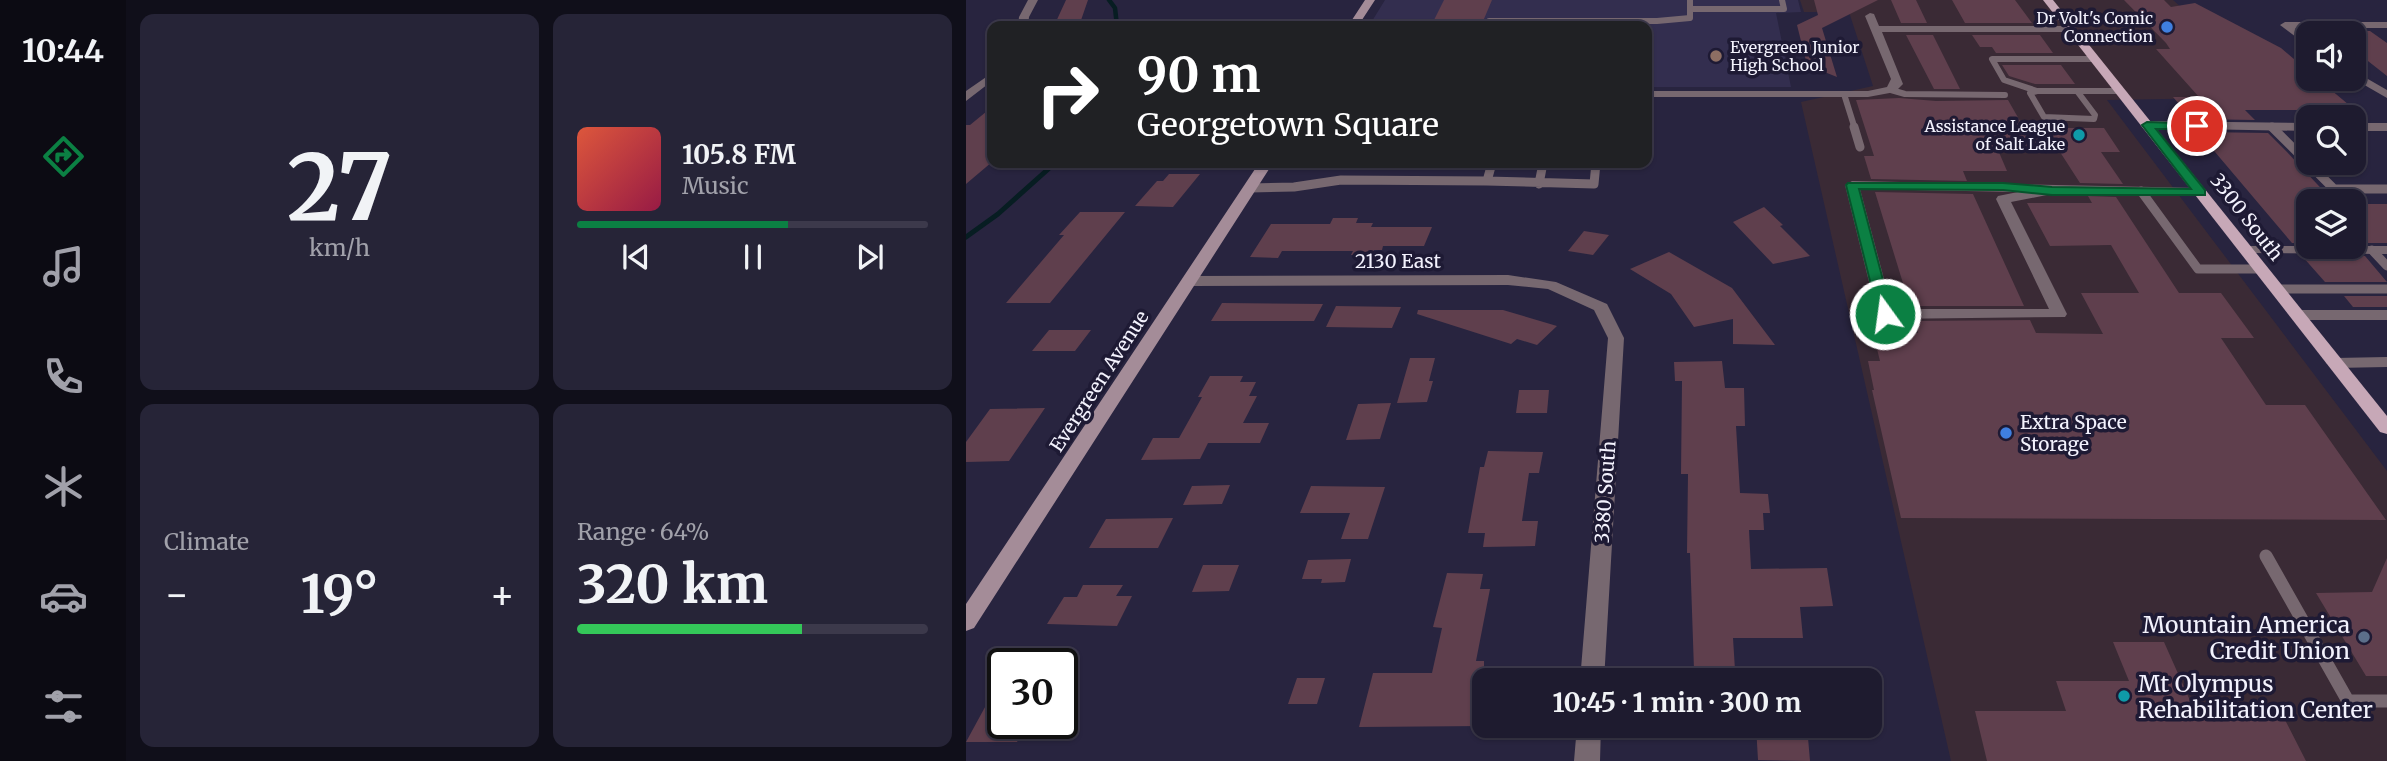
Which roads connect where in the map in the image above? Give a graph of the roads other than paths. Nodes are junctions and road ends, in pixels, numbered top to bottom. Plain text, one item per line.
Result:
1 (1033, 0) edge
2 (1370, 0) edge
3 (1690, 0) edge
4 (1782, 0) edge
5 (2048, 0) edge
6 (1690, 9) junction
7 (1870, 16) dead end
8 (1024, 21) edge
9 (1356, 21) edge
10 (1489, 21) edge
11 (1652, 21) edge
12 (1652, 21) edge
13 (2296, 25) edge
14 (2366, 25) edge
15 (2387, 25) edge
16 (1876, 29) junction
17 (2071, 29) junction
18 (2296, 34) edge
19 (2095, 59) junction
20 (987, 80) edge
21 (2366, 82) edge
22 (1891, 90) junction
23 (2037, 91) junction
24 (2077, 91) junction
25 (2120, 91) junction
26 (1652, 94) edge
27 (1844, 94) junction
28 (2006, 95) dead end
29 (2387, 95) edge
30 (966, 97) edge
31 (2147, 125) junction
32 (2272, 127) junction
33 (2296, 127) edge
34 (2366, 127) edge
35 (2387, 127) edge
36 (1860, 147) dead end
37 (1263, 168) edge
38 (1491, 168) edge
39 (1542, 168) edge
40 (1596, 168) edge
41 (1487, 181) junction
42 (1539, 184) junction
43 (1250, 188) junction
44 (2387, 189) edge
45 (2052, 191) junction
46 (2141, 191) junction
47 (2200, 192) junction
48 (2246, 250) junction
49 (2379, 250) edge
50 (2387, 266) edge
51 (2261, 269) junction
52 (1190, 281) junction
53 (2277, 289) junction
54 (2387, 289) edge
55 (1601, 307) joint
56 (2297, 315) junction
57 (2387, 315) edge
58 (2387, 362) edge
59 (2335, 363) junction
60 (2387, 428) edge
61 (2266, 556) dead end
62 (966, 622) edge
63 (1593, 668) edge
64 (2387, 701) edge
65 (1588, 738) edge
66 (1587, 761) edge

1 - 8 street
2 - 9 street
3 - 6 lane
4 - 6 lane
5 - 17 main road, 3300 South
6 - 11 lane
7 - 16 street
10 - 12 lane
13 - 18 street
14 - 15 street
16 - 17 street
16 - 22 street
17 - 19 main road, 3300 South
19 - 23 lane
19 - 25 main road, 3300 South
20 - 30 street
21 - 29 street
22 - 27 street
22 - 28 lane
23 - 24 lane
23 - 24 lane
24 - 25 lane
25 - 31 main road, 3300 South
26 - 27 street
27 - 36 lane
31 - 32 street
31 - 47 main road, 3300 South
32 - 33 street
32 - 44 lane
34 - 35 street
37 - 43 street, Evergreen Avenue
38 - 41 lane
39 - 42 lane
40 - 42 lane
41 - 42 lane
41 - 43 lane
43 - 52 street, Evergreen Avenue
45 - 45 street
45 - 46 street
46 - 47 street
46 - 51 lane
47 - 48 main road, 3300 South
48 - 49 street
48 - 51 main road, 3300 South
49 - 50 lane
51 - 53 main road, 3300 South
52 - 55 street, 2130 East
52 - 62 street, Evergreen Avenue
53 - 54 lane
53 - 56 main road, 3300 South
55 - 63 street, 3380 South
56 - 57 lane
56 - 59 main road, 3300 South
58 - 59 street
59 - 60 main road, 3300 South
61 - 64 lane
65 - 66 street

